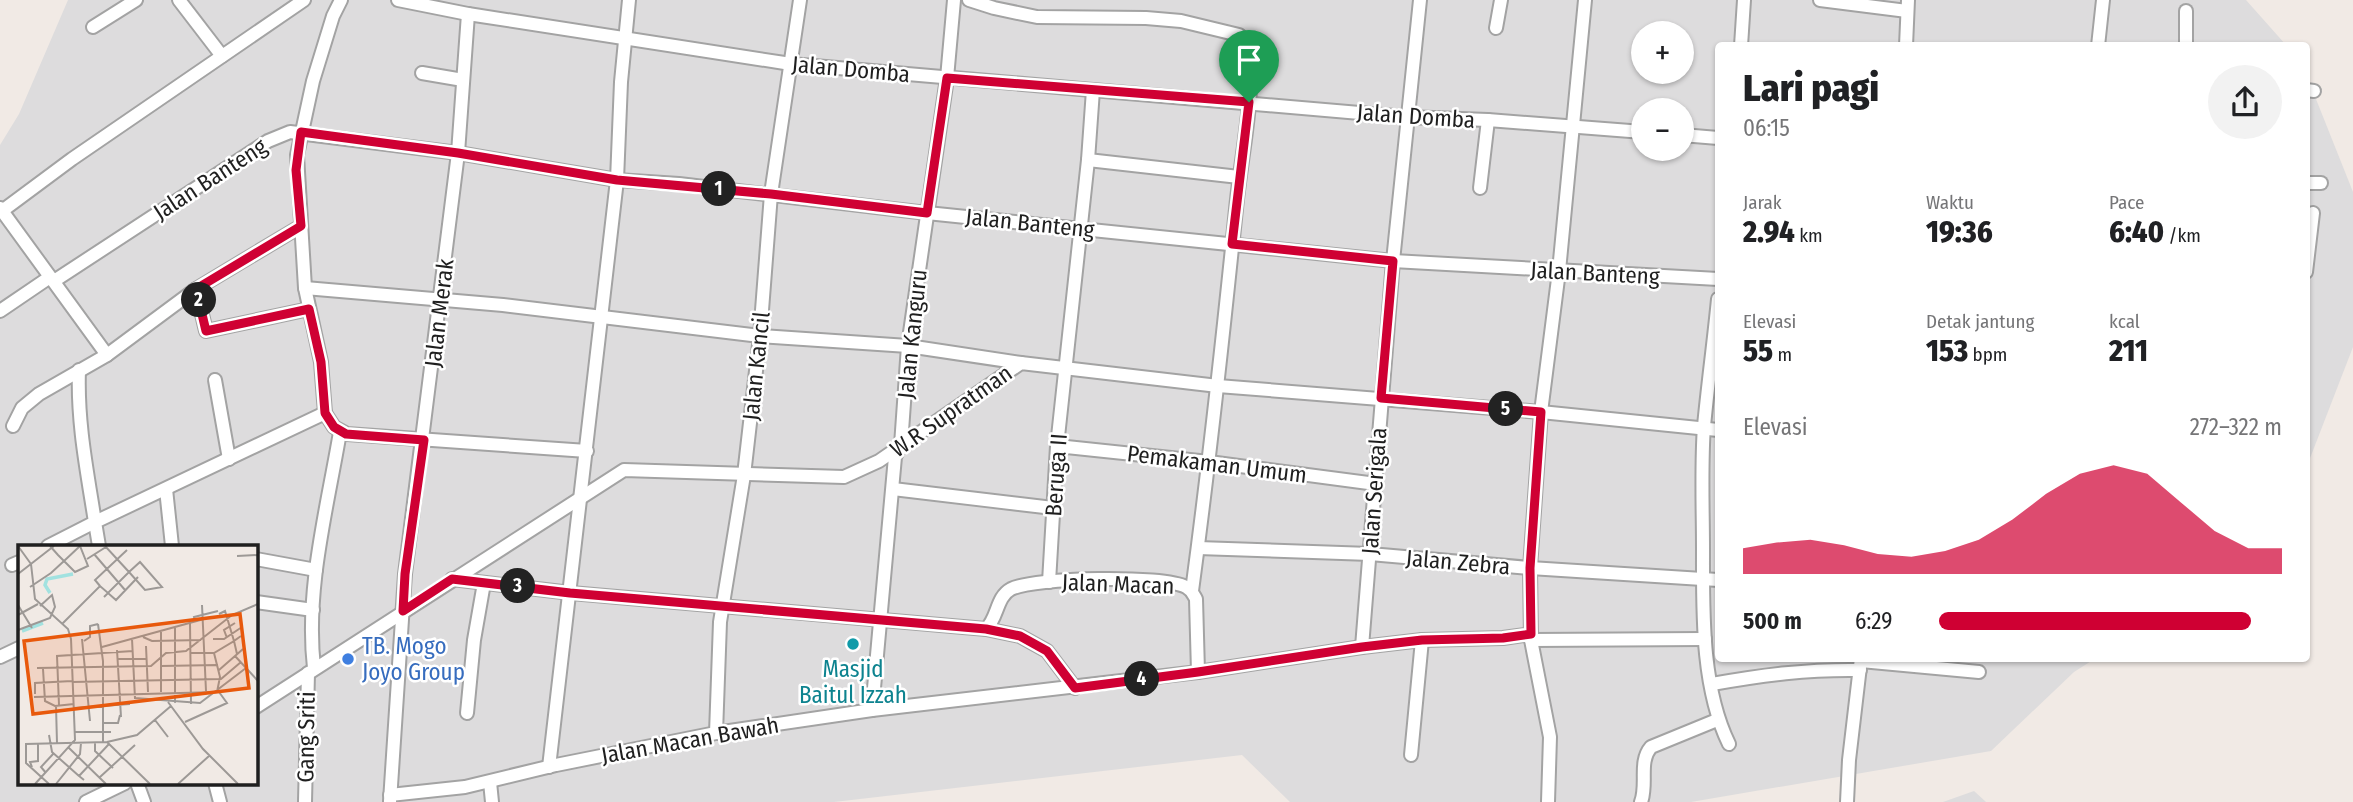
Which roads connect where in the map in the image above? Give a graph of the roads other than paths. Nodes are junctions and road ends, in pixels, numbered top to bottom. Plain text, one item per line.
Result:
1 (136, 0) edge
2 (179, 0) edge
3 (304, 0) edge
4 (341, 0) edge
5 (398, 0) edge
6 (629, 0) edge
7 (800, 0) edge
8 (954, 0) edge
9 (969, 0) edge
10 (1420, 0) edge
11 (1501, 0) edge
12 (1585, 0) edge
13 (1745, 0) edge
14 (1820, 0) edge
15 (2103, 0) edge
16 (1908, 6) edge
17 (463, 9) edge
18 (2186, 10) dead end
19 (93, 27) dead end
20 (1496, 28) dead end
21 (625, 39) junction
22 (1741, 42) edge
23 (1906, 42) edge
24 (2098, 42) edge
25 (2186, 42) edge
26 (222, 57) junction
27 (791, 64) junction
28 (422, 74) dead end
29 (947, 78) junction
30 (463, 80) junction
31 (1093, 90) junction
32 (1249, 102) junction
33 (1406, 117) junction
34 (1488, 120) junction
35 (1571, 127) junction
36 (1631, 131) edge
37 (301, 132) junction
38 (1694, 136) edge
39 (1715, 138) edge
40 (458, 153) junction
41 (1088, 160) junction
42 (1239, 177) junction
43 (617, 180) junction
44 (2310, 183) edge
45 (2321, 183) dead end
46 (1480, 188) dead end
47 (771, 194) junction
48 (927, 213) junction
49 (2313, 213) dead end
50 (3, 217) edge
51 (301, 226) junction
52 (1081, 229) junction
53 (2310, 238) edge
54 (1232, 244) junction
55 (1393, 261) junction
56 (1559, 271) junction
57 (52, 279) junction
58 (1715, 279) edge
59 (305, 288) junction
60 (196, 289) junction
61 (440, 299) junction
62 (309, 309) junction
63 (0, 311) edge
64 (601, 318) junction
65 (1715, 327) edge
66 (760, 336) junction
67 (908, 346) junction
68 (107, 355) junction
69 (1021, 363) junction
70 (1066, 369) junction
71 (79, 370) junction
72 (215, 380) dead end
73 (1218, 386) junction
74 (1381, 398) junction
75 (1541, 412) junction
76 (325, 413) junction
77 (13, 426) dead end
78 (1704, 429) junction
79 (1715, 430) edge
80 (340, 432) junction
81 (424, 440) junction
82 (901, 445) junction
83 (1057, 446) junction
84 (587, 451) junction
85 (229, 459) junction
86 (1209, 462) junction
87 (744, 475) junction
88 (1376, 484) junction
89 (166, 489) junction
90 (893, 489) junction
91 (582, 495) junction
92 (1053, 508) junction
93 (95, 522) junction
94 (52, 545) edge
95 (99, 545) edge
96 (172, 545) edge
97 (1198, 548) junction
98 (1370, 554) junction
99 (257, 559) edge
100 (1530, 568) junction
101 (316, 570) junction
102 (452, 579) junction
103 (1703, 579) junction
104 (1715, 580) edge
105 (1049, 582) junction
106 (485, 583) junction
107 (1192, 591) junction
108 (570, 593) junction
109 (257, 602) edge
110 (722, 606) junction
111 (313, 610) junction
112 (403, 611) junction
113 (881, 620) junction
114 (986, 629) junction
115 (1531, 637) junction
116 (1705, 639) junction
117 (1422, 640) junction
118 (1362, 647) junction
119 (18, 648) edge
120 (0, 657) edge
121 (1861, 663) edge
122 (311, 671) junction
123 (1198, 672) junction
124 (1979, 673) dead end
125 (1712, 684) junction
126 (1075, 688) junction
127 (257, 706) edge
128 (872, 710) junction
129 (467, 713) dead end
130 (1717, 720) junction
131 (716, 733) junction
132 (1729, 744) dead end
133 (1411, 755) dead end
134 (549, 767) junction
135 (490, 782) junction
136 (123, 784) edge
137 (137, 784) edge
138 (215, 784) edge
139 (390, 798) edge
140 (86, 802) edge
141 (144, 802) edge
142 (220, 802) edge
143 (305, 802) edge
144 (492, 802) edge
145 (1548, 802) edge
146 (1640, 802) edge
147 (1847, 802) edge

1 - 19 street
2 - 26 street
3 - 26 street
4 - 37 street
5 - 17 street, Jalan Domba
6 - 21 street
7 - 27 street, Jalan Kancil
8 - 29 street, Jalan Kanguru
9 - 32 street
10 - 33 street, Jalan Serigala
11 - 20 street
12 - 35 street
13 - 22 street
14 - 16 street
15 - 24 street
16 - 23 street
17 - 21 street, Jalan Domba
17 - 30 street, Jalan Merak
18 - 25 street
21 - 27 street, Jalan Domba
21 - 43 street
26 - 50 street
27 - 29 street, Jalan Domba
27 - 47 street, Jalan Kancil
28 - 30 street
29 - 31 street, Jalan Domba
29 - 48 street, Jalan Kanguru
30 - 40 street, Jalan Merak
31 - 32 street, Jalan Domba
31 - 41 street, Beruga II
32 - 33 street, Jalan Domba
32 - 42 street
33 - 34 street, Jalan Domba
33 - 55 street, Jalan Serigala
34 - 35 street, Jalan Domba
34 - 46 street
35 - 36 street, Jalan Domba
35 - 56 street
37 - 40 street, Jalan Banteng
37 - 51 street
37 - 57 street, Jalan Banteng
38 - 39 street
40 - 43 street, Jalan Banteng
40 - 61 street, Jalan Merak
41 - 42 street
41 - 52 street, Beruga II
42 - 54 street
43 - 47 street, Jalan Banteng
43 - 64 street
44 - 45 street
47 - 48 street, Jalan Banteng
47 - 66 street, Jalan Kancil
48 - 52 street, Jalan Banteng
48 - 67 street, Jalan Kanguru
49 - 53 street
50 - 57 street
51 - 59 street
51 - 60 street
52 - 54 street, Jalan Banteng
52 - 70 street, Beruga II
54 - 55 street, Jalan Banteng
54 - 73 street
55 - 56 street, Jalan Banteng
55 - 74 street, Jalan Serigala
56 - 58 street, Jalan Banteng
56 - 75 street
57 - 63 street, Jalan Banteng
57 - 68 street
59 - 61 street
59 - 62 street
60 - 62 street
60 - 68 street
61 - 64 street
61 - 81 street, Jalan Merak
62 - 76 street
64 - 66 street
64 - 84 street
65 - 78 street
66 - 67 street
66 - 87 street, Jalan Kancil
67 - 69 street
67 - 82 street, Jalan Kanguru
68 - 71 street
69 - 70 street, W.R Supratman
69 - 82 street, W.R Supratman
70 - 73 street, W.R Supratman
70 - 83 street, Beruga II
71 - 77 street
71 - 93 street
72 - 85 street
73 - 74 street, W.R Supratman
73 - 86 street
74 - 75 street, W.R Supratman
74 - 88 street, Jalan Serigala
75 - 78 street, W.R Supratman
75 - 100 street
76 - 80 street
76 - 85 street
78 - 79 street, W.R Supratman
78 - 103 street
80 - 81 street
80 - 101 street, Gang Sriti
81 - 84 street
81 - 112 street, Jalan Merak
82 - 87 street, W.R Supratman
82 - 90 street, Jalan Kanguru
83 - 86 street, Pemakaman Umum
83 - 92 street, Beruga II
84 - 91 street
85 - 89 street
86 - 88 street, Pemakaman Umum
86 - 97 street
87 - 91 street, W.R Supratman
87 - 110 street, Jalan Kancil
88 - 98 street, Jalan Serigala
89 - 93 street
89 - 96 street
90 - 92 street
90 - 113 street, Jalan Kanguru
91 - 102 street, W.R Supratman
91 - 108 street
92 - 105 street, Beruga II
93 - 94 street
93 - 95 street
97 - 98 street, Jalan Zebra
97 - 107 street
98 - 100 street, Jalan Zebra
98 - 118 street, Jalan Serigala
99 - 101 street
100 - 103 street, Jalan Zebra
100 - 115 street
101 - 111 street, Gang Sriti
102 - 106 street
102 - 112 street, W.R Supratman
103 - 104 street, Jalan Zebra
103 - 116 street
105 - 107 street, Jalan Macan
105 - 114 street, Jalan Macan
106 - 108 street
106 - 129 street
107 - 123 street, Jalan Macan
108 - 110 street
108 - 134 street
109 - 111 street
110 - 113 street
110 - 131 street, Jalan Kancil
111 - 122 street, Gang Sriti
112 - 122 street, W.R Supratman
112 - 139 street, Jalan Merak
113 - 114 street
113 - 128 street, Jalan Kanguru
114 - 126 street
115 - 116 street, Jalan Macan Bawah
115 - 117 street, Jalan Macan Bawah
115 - 145 street
116 - 125 street
117 - 118 street, Jalan Macan Bawah
117 - 133 street
118 - 123 street, Jalan Macan Bawah
119 - 120 street
121 - 124 street
121 - 125 street
121 - 147 street
122 - 127 street, W.R Supratman
122 - 143 street, Gang Sriti
123 - 126 street, Jalan Macan Bawah
125 - 130 street
126 - 128 street, Jalan Macan Bawah
128 - 131 street, Jalan Macan Bawah
130 - 132 street
130 - 146 street
131 - 134 street, Jalan Macan Bawah
134 - 135 street, Jalan Macan Bawah
135 - 139 street, Jalan Macan Bawah
135 - 144 street
136 - 140 street
137 - 141 street
138 - 142 street

